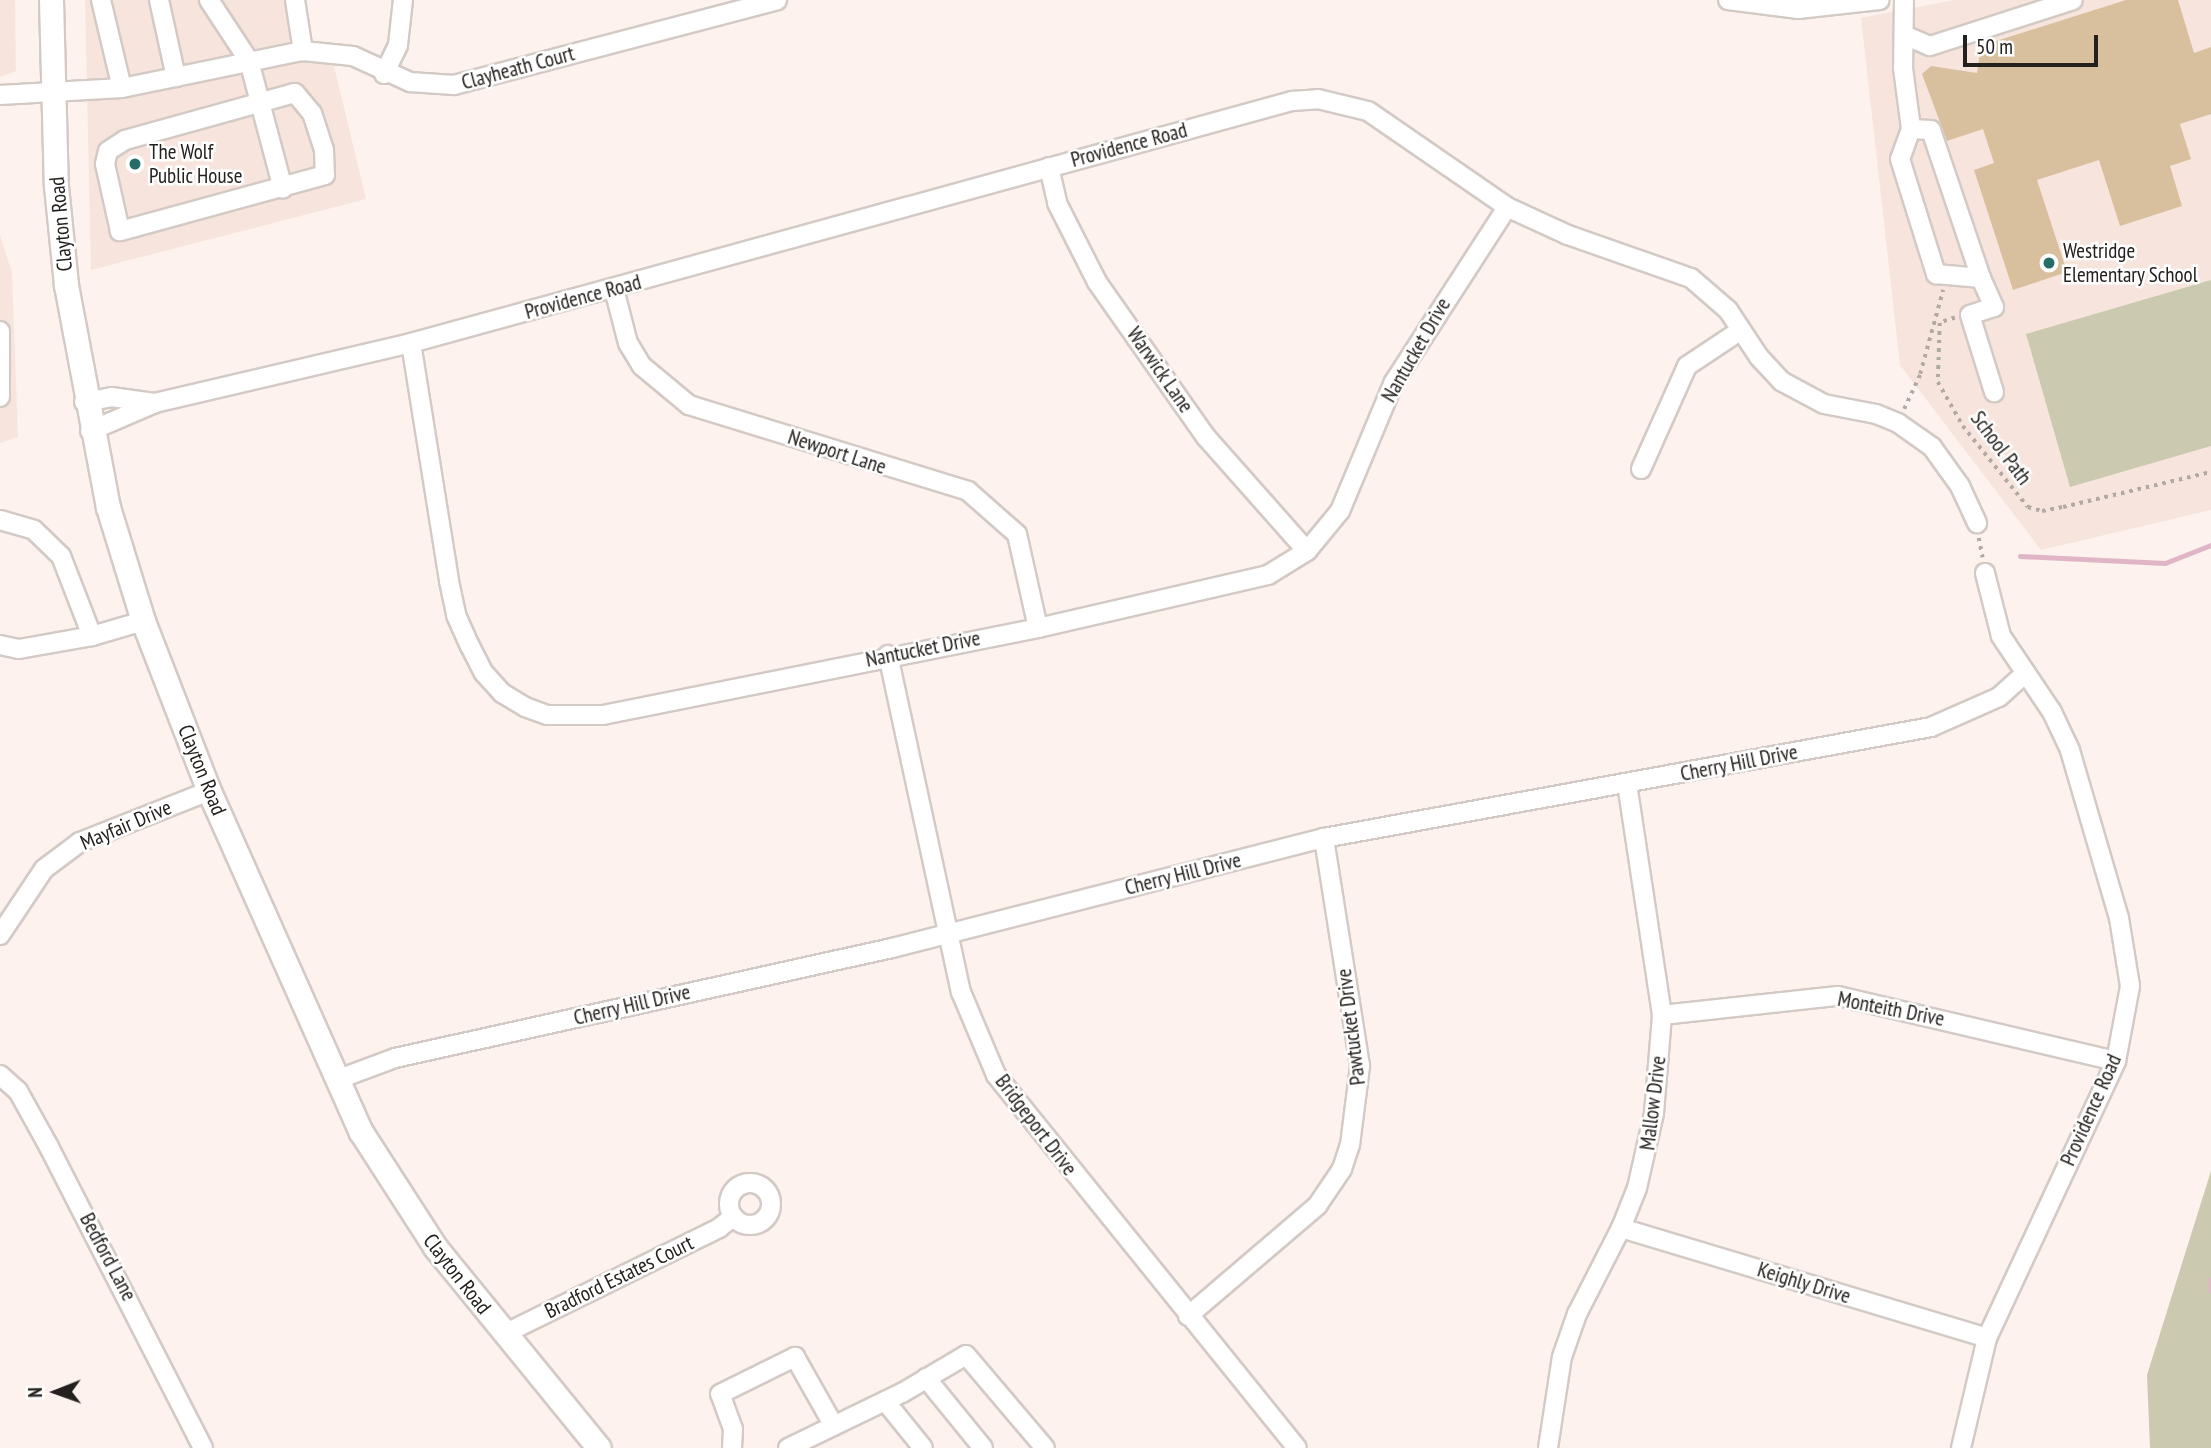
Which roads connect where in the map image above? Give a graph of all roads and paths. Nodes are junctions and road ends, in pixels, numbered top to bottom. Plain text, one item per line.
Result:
1 (51, 0) edge
2 (101, 0) edge
3 (159, 0) edge
4 (209, 0) edge
5 (295, 0) edge
6 (403, 0) edge
7 (776, 0) edge
8 (1728, 0) edge
9 (1880, 0) edge
10 (1904, 0) edge
11 (2073, 0) edge
12 (1904, 35) junction
13 (303, 51) junction
14 (249, 61) junction
15 (384, 74) junction
16 (176, 77) junction
17 (122, 88) junction
18 (54, 90) junction
19 (0, 95) edge
20 (262, 105) junction
21 (1911, 129) junction
22 (1049, 167) junction
23 (284, 189) junction
24 (1507, 207) junction
25 (1981, 278) junction
26 (1945, 282) dead end
27 (614, 289) junction
28 (1957, 318) dead end
29 (1741, 330) junction
30 (0, 331) edge
31 (411, 343) junction
32 (1994, 392) dead end
33 (0, 397) edge
34 (85, 402) junction
35 (155, 403) junction
36 (1898, 423) junction
37 (90, 431) junction
38 (1641, 469) dead end
39 (2211, 472) edge
40 (0, 520) edge
41 (1976, 523) dead end
42 (1307, 551) junction
43 (1986, 573) dead end
44 (143, 621) junction
45 (1038, 628) junction
46 (92, 636) junction
47 (0, 645) edge
48 (888, 655) junction
49 (2026, 673) junction
50 (1628, 784) junction
51 (209, 791) junction
52 (1324, 838) junction
53 (947, 934) junction
54 (0, 935) edge
55 (1662, 1015) junction
56 (2116, 1061) junction
57 (0, 1075) edge
58 (335, 1080) junction
59 (733, 1217) dead end
60 (1621, 1228) junction
61 (1188, 1316) junction
62 (504, 1334) junction
63 (1987, 1338) junction
64 (926, 1378) junction
65 (893, 1397) junction
66 (834, 1426) junction
67 (203, 1448) edge
68 (599, 1448) edge
69 (732, 1448) edge
70 (788, 1448) edge
71 (923, 1448) edge
72 (983, 1448) edge
73 (1045, 1448) edge
74 (1297, 1448) edge
75 (1548, 1448) edge
76 (1961, 1448) edge

1 - 18 main road, Clayton Road
2 - 17 street
3 - 16 street
4 - 14 street
5 - 13 street
6 - 15 street
7 - 15 street, Clayheath Court
8 - 9 street
10 - 12 street
11 - 12 street
12 - 21 street
13 - 14 street, Clayheath Court
13 - 15 street, Clayheath Court
14 - 16 street, Clayheath Court
14 - 20 street
16 - 17 street, Clayheath Court
17 - 18 street, Clayheath Court
18 - 19 street, Clayheath Court
18 - 34 main road, Clayton Road
20 - 23 street
20 - 23 street
20 - 23 street
21 - 25 street
21 - 25 street
22 - 24 street, Providence Road
22 - 27 street, Providence Road
22 - 42 street, Warwick Lane
24 - 29 street, Providence Road
24 - 42 street, Nantucket Drive
25 - 32 street
26 - 36 path
27 - 31 street, Providence Road
27 - 45 street, Newport Lane
28 - 39 path, School Path
29 - 36 street, Providence Road
29 - 38 street
30 - 33 street
31 - 35 street, Providence Road
31 - 48 street, Nantucket Drive
34 - 35 street, Providence Road
34 - 37 main road, Clayton Road
35 - 37 street, Providence Road
36 - 41 street, Providence Road
37 - 44 main road, Clayton Road
40 - 46 street
42 - 45 street, Nantucket Drive
43 - 49 street, Providence Road
44 - 46 street
44 - 51 main road, Clayton Road
45 - 48 street, Nantucket Drive
46 - 47 street
48 - 53 street, Bridgeport Drive
49 - 50 street, Cherry Hill Drive
49 - 56 street, Providence Road
50 - 52 street, Cherry Hill Drive
50 - 55 street, Mallow Drive
51 - 54 street, Mayfair Drive
51 - 58 main road, Clayton Road
52 - 53 street, Cherry Hill Drive
52 - 61 street, Pawtucket Drive
53 - 58 street, Cherry Hill Drive
53 - 61 street, Bridgeport Drive
55 - 56 street, Monteith Drive
55 - 60 street, Mallow Drive
56 - 63 street, Providence Road
57 - 67 street, Bedford Lane
58 - 62 main road, Clayton Road
59 - 62 street, Bradford Estates Court
60 - 63 street, Keighly Drive
60 - 75 street, Mallow Drive
61 - 74 street, Bridgeport Drive
62 - 68 main road, Clayton Road
63 - 76 street, Providence Road
64 - 65 street
64 - 72 street
64 - 73 street
65 - 66 street
65 - 71 street
66 - 69 street
66 - 70 street

